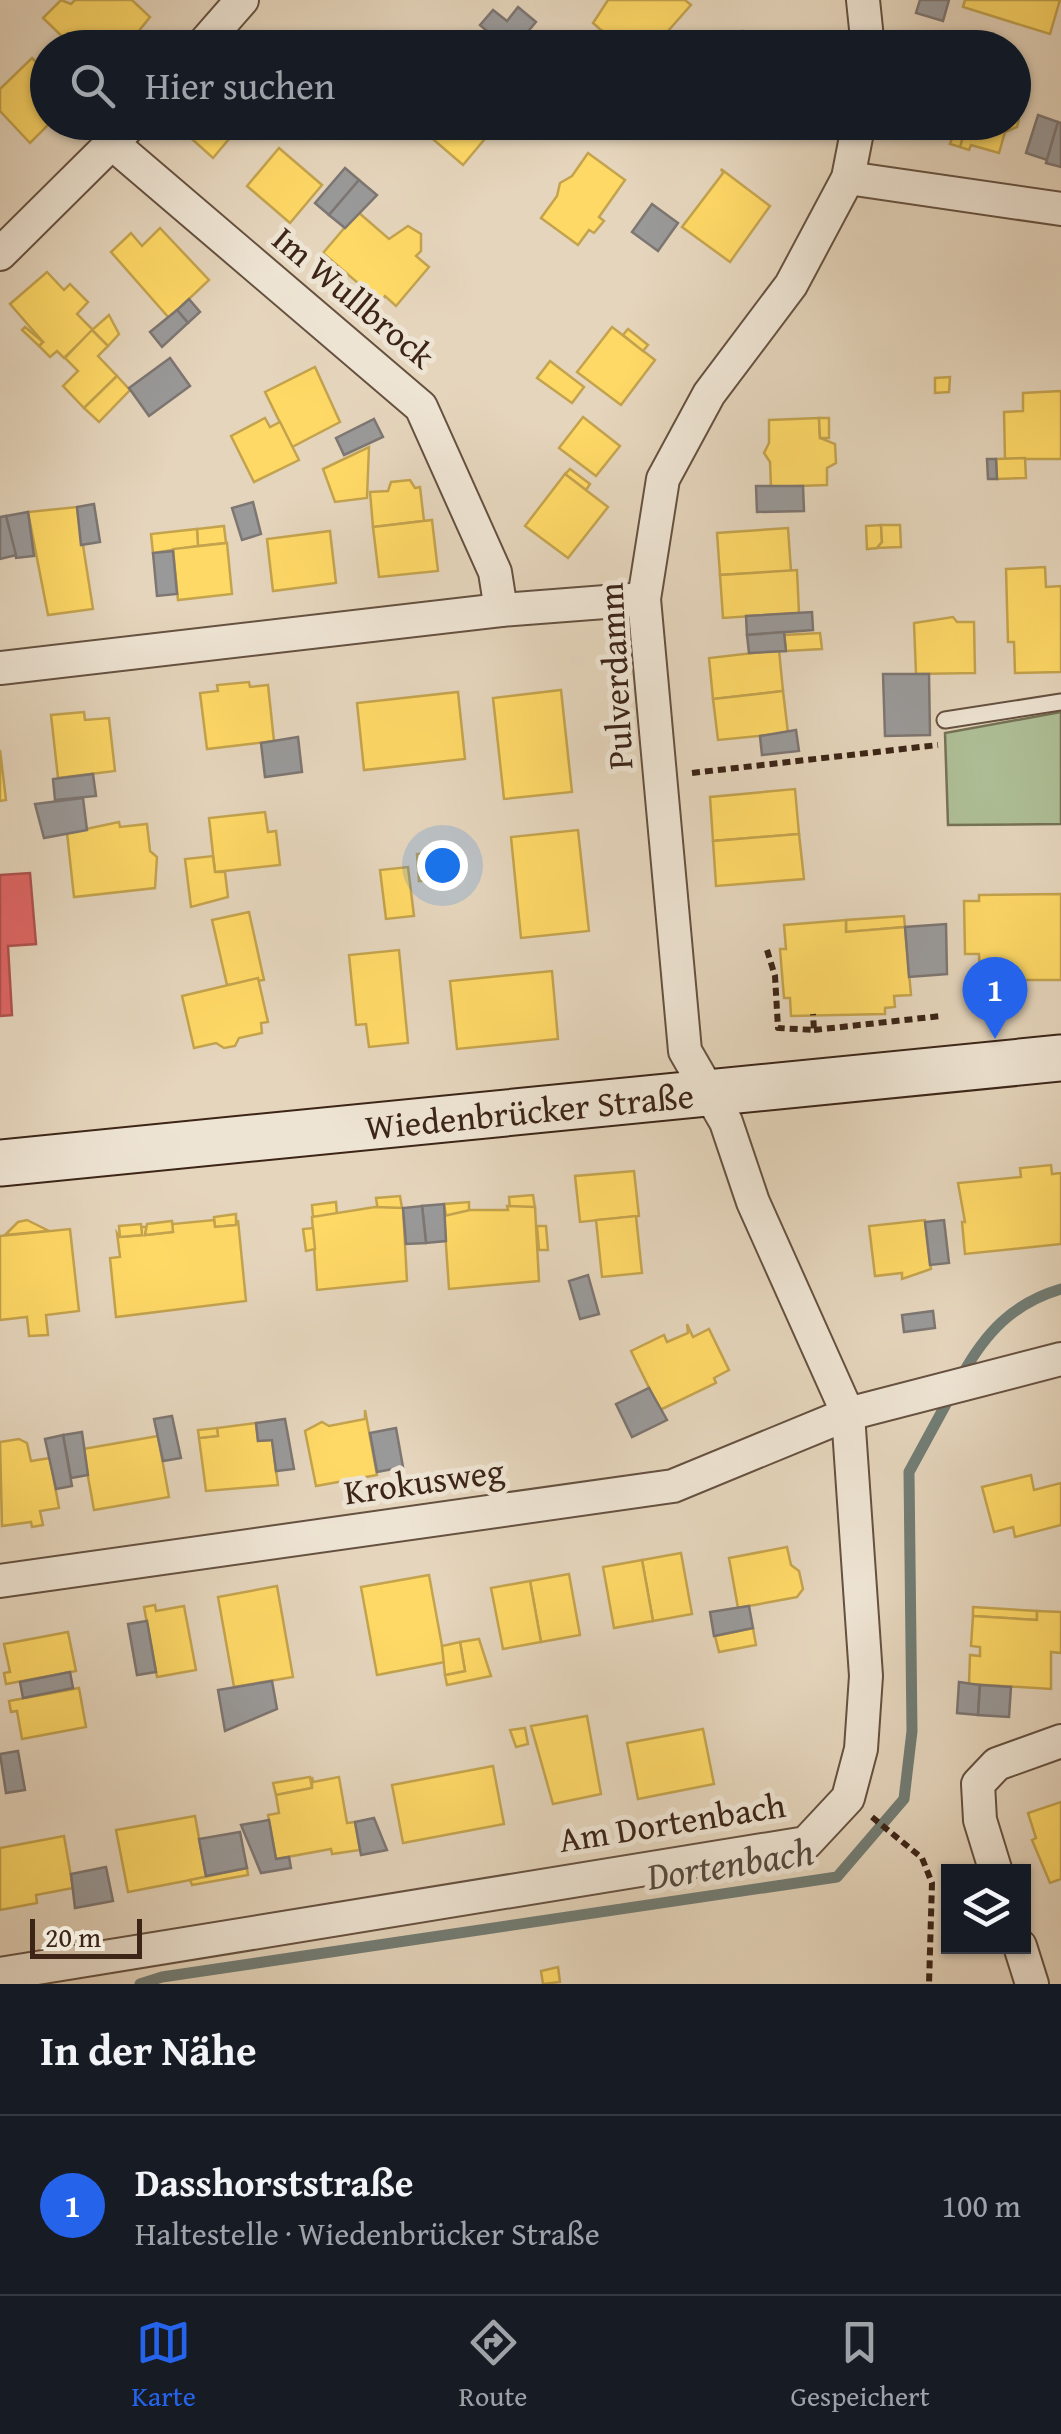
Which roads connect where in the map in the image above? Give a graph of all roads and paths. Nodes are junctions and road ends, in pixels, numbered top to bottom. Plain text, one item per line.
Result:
1 (242, 0) edge
2 (863, 0) edge
3 (216, 30) edge
4 (866, 30) edge
5 (116, 140) edge
6 (131, 140) edge
7 (855, 140) edge
8 (848, 178) junction
9 (1061, 209) edge
10 (0, 254) edge
11 (644, 599) junction
12 (501, 610) junction
13 (0, 668) edge
14 (1061, 702) edge
15 (945, 720) dead end
16 (952, 743) dead end
17 (660, 777) junction
18 (768, 950) dead end
19 (812, 1014) dead end
20 (941, 1016) dead end
21 (814, 1030) junction
22 (1061, 1058) edge
23 (710, 1092) junction
24 (0, 1164) edge
25 (1061, 1359) edge
26 (848, 1414) junction
27 (0, 1582) edge
28 (1061, 1741) edge
29 (862, 1808) dead end
30 (994, 1864) edge
31 (1023, 1954) edge
32 (0, 1974) edge
33 (928, 1984) edge
34 (1032, 1984) edge

1 - 3 street
2 - 4 street
5 - 10 street
6 - 12 street, Im Wullbrock
7 - 8 street, Pulverdamm
8 - 9 street
8 - 11 street, Pulverdamm
11 - 12 street
11 - 17 street, Pulverdamm
12 - 13 street
14 - 15 lane
16 - 17 path
17 - 23 street, Pulverdamm
18 - 21 path
19 - 21 path
20 - 21 path
22 - 23 main road, Wiedenbrücker Straße
23 - 24 main road, Wiedenbrücker Straße
23 - 26 street, Am Dortenbach
25 - 26 street, Krokusweg
26 - 27 street, Krokusweg
26 - 32 street, Am Dortenbach
28 - 30 street
29 - 33 path
31 - 34 street

